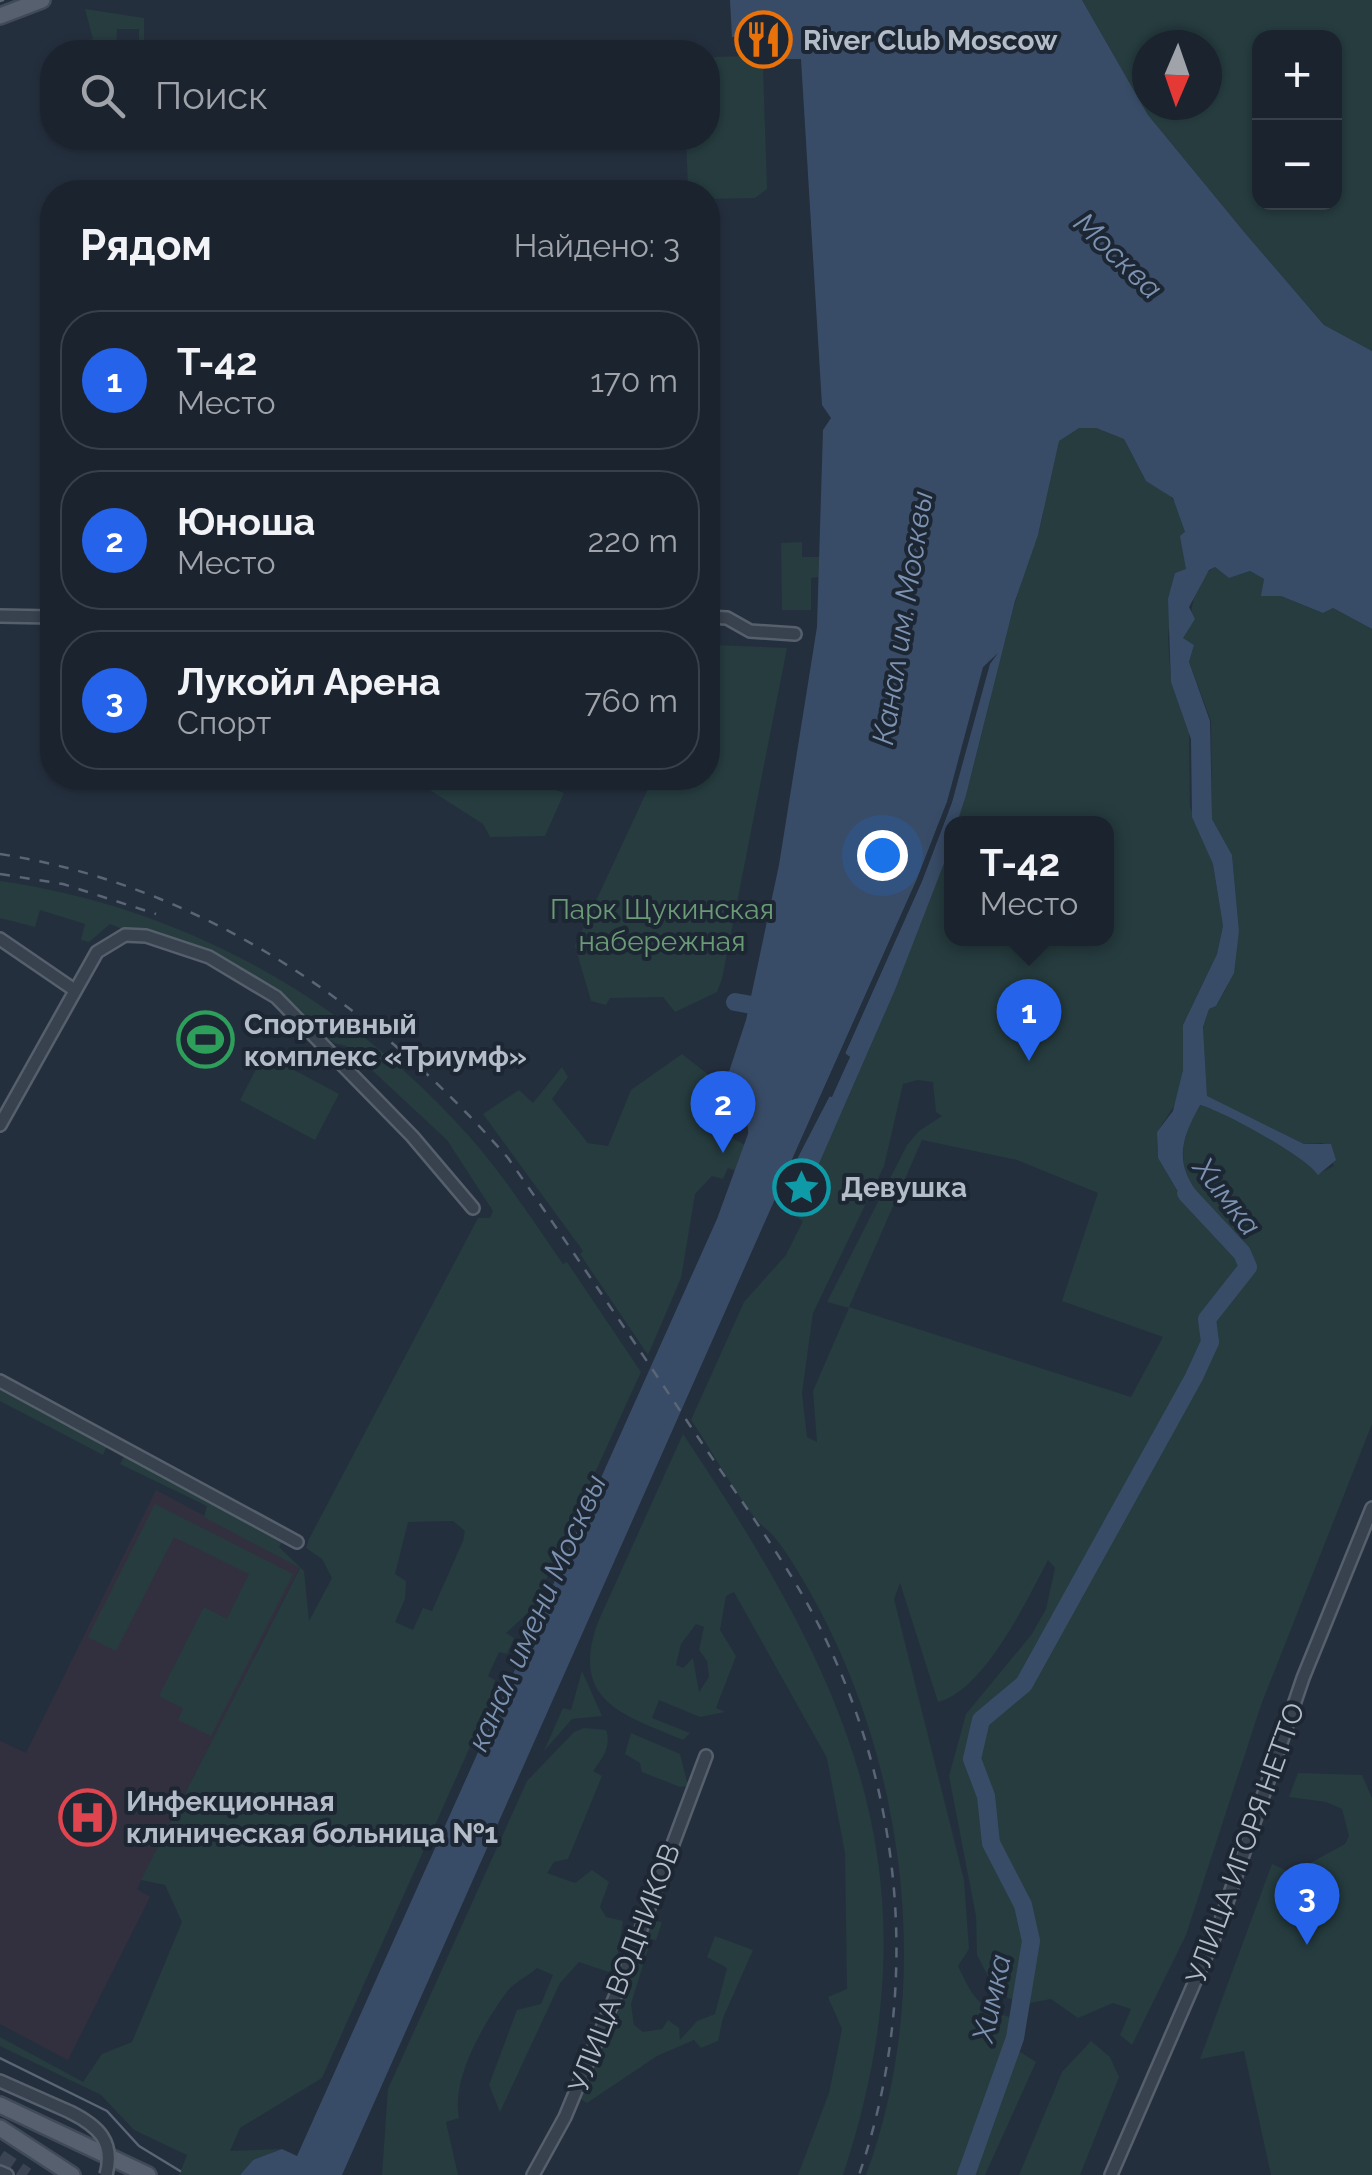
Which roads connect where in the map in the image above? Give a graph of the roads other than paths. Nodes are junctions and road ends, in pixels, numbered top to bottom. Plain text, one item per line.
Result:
1 (42, 0) edge
2 (0, 16) edge
3 (0, 616) edge
4 (40, 617) edge
5 (720, 618) edge
6 (795, 634) dead end
7 (0, 939) edge
8 (73, 989) junction
9 (0, 1125) edge
10 (473, 1208) dead end
11 (0, 1381) edge
12 (1372, 1508) edge
13 (297, 1542) dead end
14 (706, 1756) dead end
15 (0, 2081) edge
16 (0, 2105) edge
17 (0, 2128) edge
18 (0, 2172) edge
19 (8, 2175) edge
20 (72, 2175) edge
21 (106, 2175) edge
22 (148, 2175) edge
23 (532, 2175) edge
24 (1111, 2175) edge

1 - 2 main road
3 - 4 street
5 - 6 street
7 - 8 street
8 - 9 street
8 - 10 street
11 - 13 street
12 - 24 street, УЛИЦА ИГОРЯ НЕТТО
14 - 23 street, УЛИЦА ВОДНИКОВ
15 - 21 street, bridge
16 - 22 main road
17 - 20 main road
18 - 19 street

